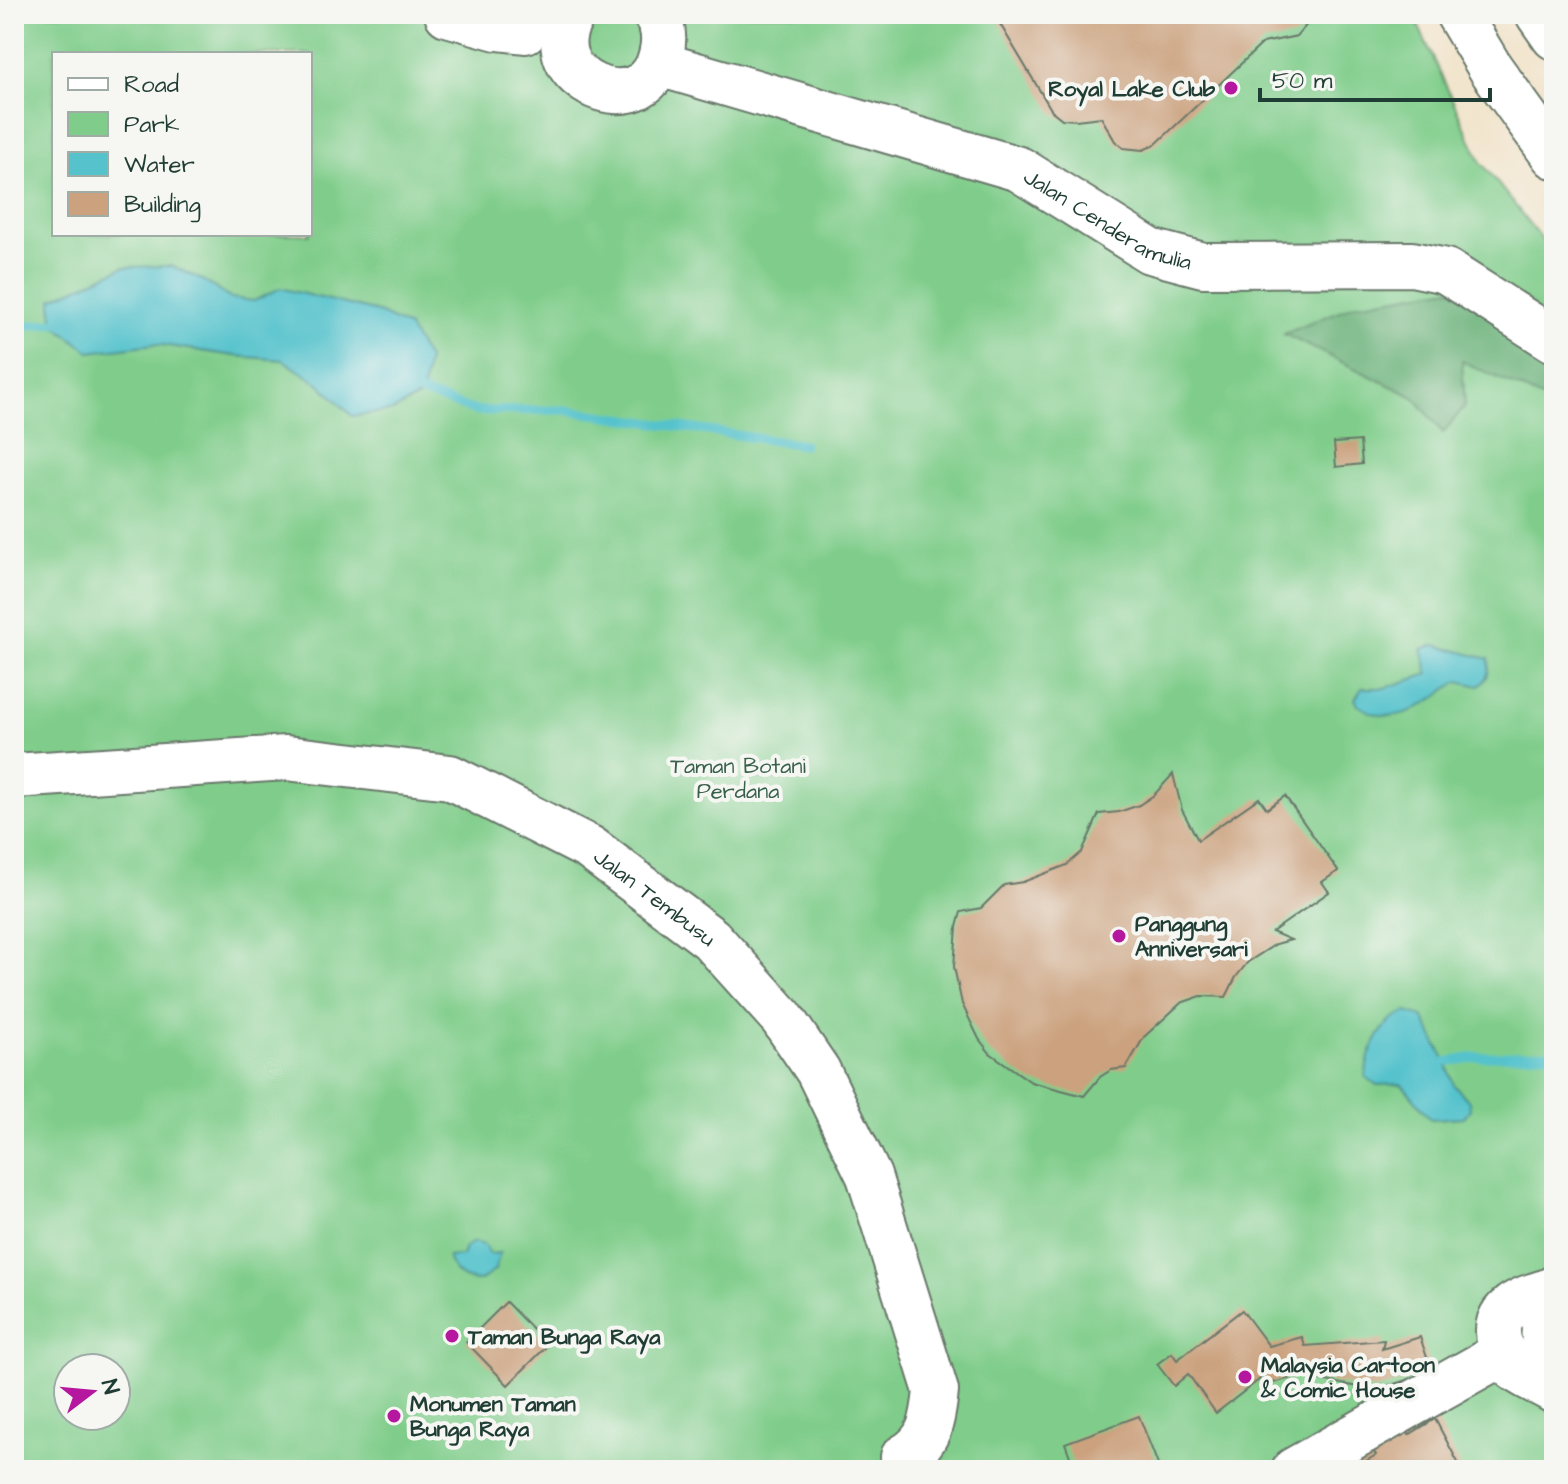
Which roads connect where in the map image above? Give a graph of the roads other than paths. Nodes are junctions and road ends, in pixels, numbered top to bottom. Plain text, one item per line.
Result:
1 (447, 14) edge
2 (573, 14) edge
3 (655, 14) edge
4 (1458, 14) edge
5 (1538, 14) edge
6 (525, 31) dead end
7 (1554, 37) edge
8 (659, 64) junction
9 (1554, 156) edge
10 (1554, 340) edge
11 (14, 776) edge
12 (1553, 1289) edge
13 (1503, 1353) junction
14 (1554, 1384) edge
15 (1554, 1391) edge
16 (908, 1470) edge
17 (1294, 1470) edge

1 - 6 street
2 - 8 street
3 - 8 street
4 - 9 street
5 - 7 street
8 - 10 street, Jalan Cenderamulia
11 - 16 street, Jalan Tembusu
12 - 13 street
12 - 14 street
13 - 15 street
13 - 17 street

